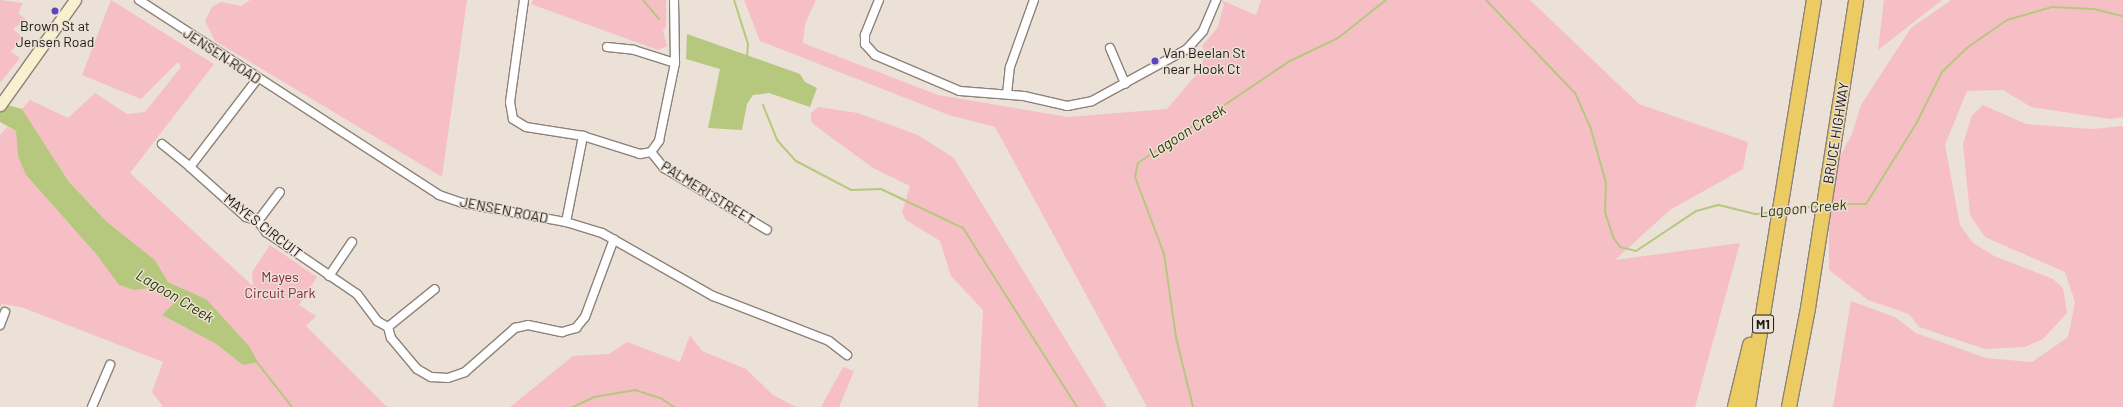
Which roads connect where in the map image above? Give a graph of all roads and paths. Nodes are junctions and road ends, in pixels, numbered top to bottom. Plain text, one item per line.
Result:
1 (139, 0) edge
2 (524, 0) edge
3 (674, 0) edge
4 (878, 0) edge
5 (1034, 0) edge
6 (1216, 0) edge
7 (1814, 0) edge
8 (1856, 0) edge
9 (71, 3) edge
10 (607, 47) dead end
11 (1110, 48) dead end
12 (675, 63) junction
13 (258, 78) junction
14 (1125, 84) junction
15 (1007, 94) junction
16 (0, 105) edge
17 (583, 136) junction
18 (162, 144) dead end
19 (651, 152) junction
20 (190, 167) junction
21 (280, 192) dead end
22 (258, 221) junction
23 (566, 222) junction
24 (767, 230) dead end
25 (614, 239) junction
26 (1777, 241) junction
27 (352, 242) dead end
28 (329, 276) junction
29 (435, 289) dead end
30 (5, 312) dead end
31 (0, 325) edge
32 (388, 327) junction
33 (847, 355) dead end
34 (110, 365) dead end
35 (92, 407) edge
36 (1735, 407) edge
37 (1748, 407) edge
38 (1789, 407) edge

1 - 13 street, JENSEN ROAD
2 - 17 street
3 - 12 street
4 - 15 street
5 - 15 street
6 - 14 street
7 - 26 highway, M1
8 - 38 highway, BRUCE HIGHWAY
9 - 16 main road
10 - 12 street
11 - 14 street
12 - 19 street
13 - 20 street
13 - 23 street, JENSEN ROAD
14 - 15 street
17 - 19 street
17 - 23 street
18 - 20 street, MAYES CIRCUIT
19 - 24 street, PALMERI STREET
20 - 22 street, MAYES CIRCUIT
21 - 22 street
22 - 28 street, MAYES CIRCUIT
23 - 25 street, JENSEN ROAD
25 - 32 street, MAYES CIRCUIT
25 - 33 street, JENSEN ROAD
26 - 36 highway
26 - 37 highway, M1
27 - 28 street
28 - 32 street, MAYES CIRCUIT
29 - 32 street
30 - 31 street
34 - 35 street

